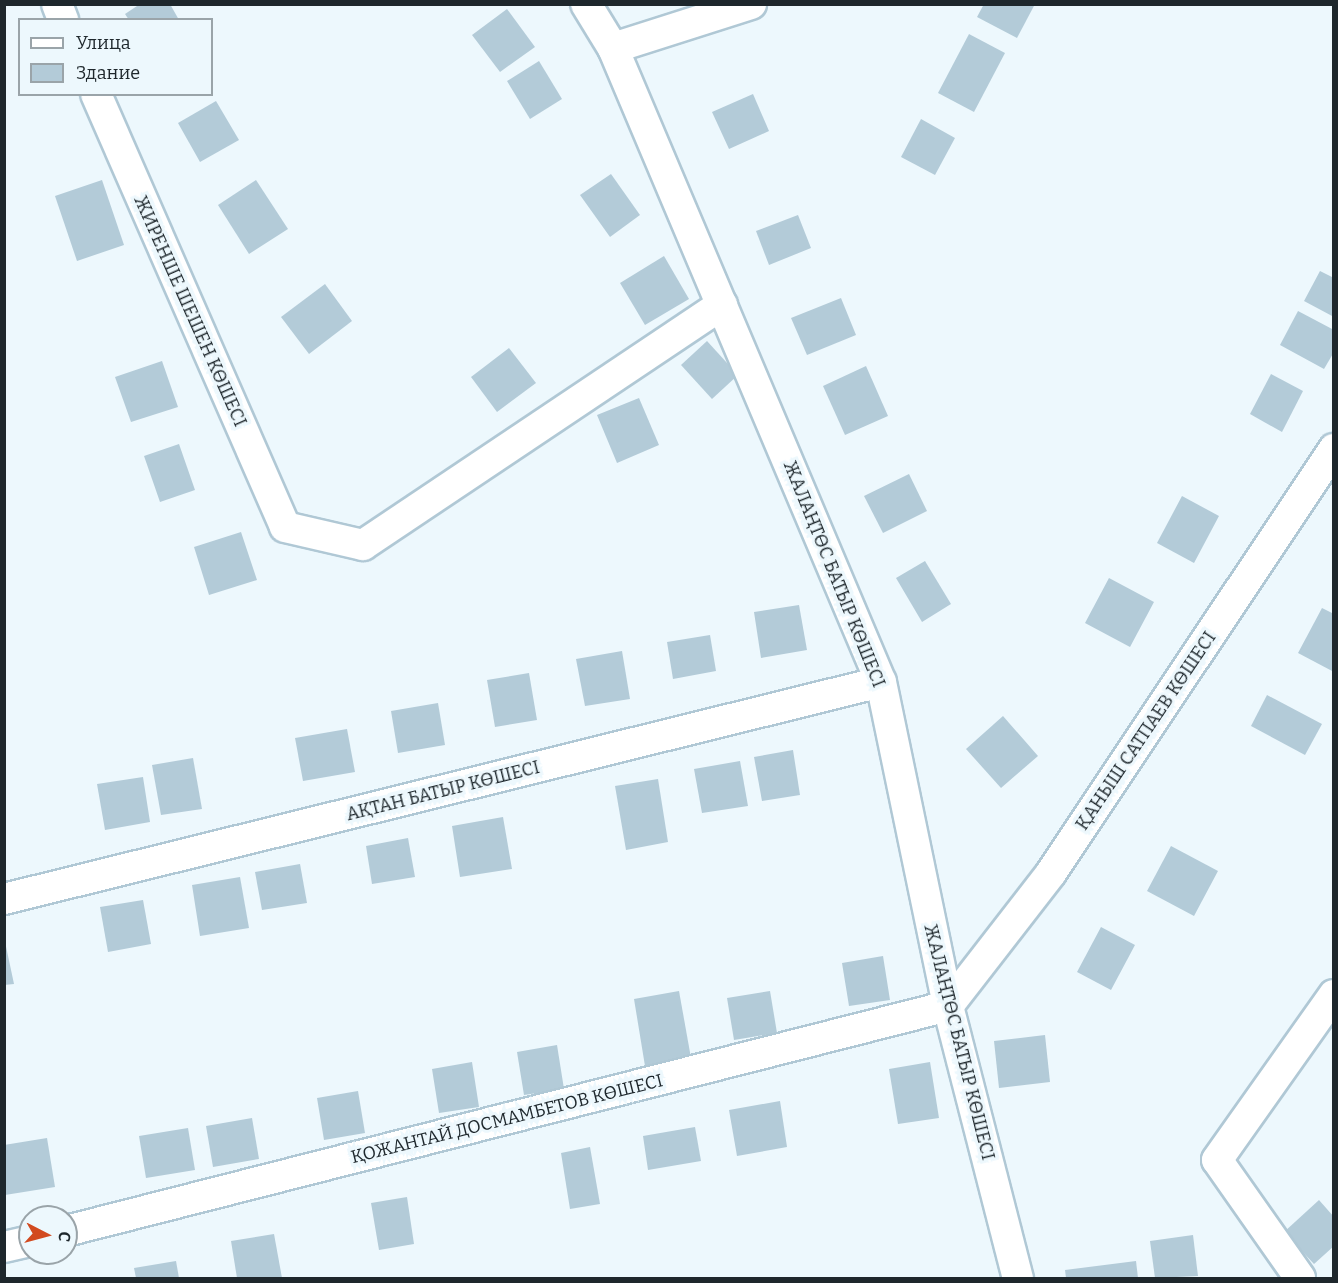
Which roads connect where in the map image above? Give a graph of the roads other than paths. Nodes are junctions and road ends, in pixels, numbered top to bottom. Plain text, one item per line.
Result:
1 (586, 4) edge
2 (751, 4) edge
3 (613, 48) junction
4 (97, 96) edge
5 (722, 305) junction
6 (1334, 449) edge
7 (881, 682) junction
8 (4, 899) edge
9 (1334, 995) edge
10 (948, 1006) junction
11 (78, 1228) edge
12 (1018, 1278) edge
13 (1300, 1278) edge

1 - 3 street, ЖАЛАҢТӨС БАТЫР КӨШЕСІ
2 - 3 street
3 - 5 street, ЖАЛАҢТӨС БАТЫР КӨШЕСІ
4 - 5 street, ЖИРЕНШЕ ШЕШЕН КӨШЕСІ
5 - 7 street, ЖАЛАҢТӨС БАТЫР КӨШЕСІ
6 - 10 street, ҚАНЫШ САТПАЕВ КӨШЕСІ
7 - 8 street, АҚТАН БАТЫР КӨШЕСІ
7 - 10 street, ЖАЛАҢТӨС БАТЫР КӨШЕСІ
9 - 13 street
10 - 11 street, ҚОЖАНТАЙ ДОСМАМБЕТОВ КӨШЕСІ
10 - 12 street, ЖАЛАҢТӨС БАТЫР КӨШЕСІ

